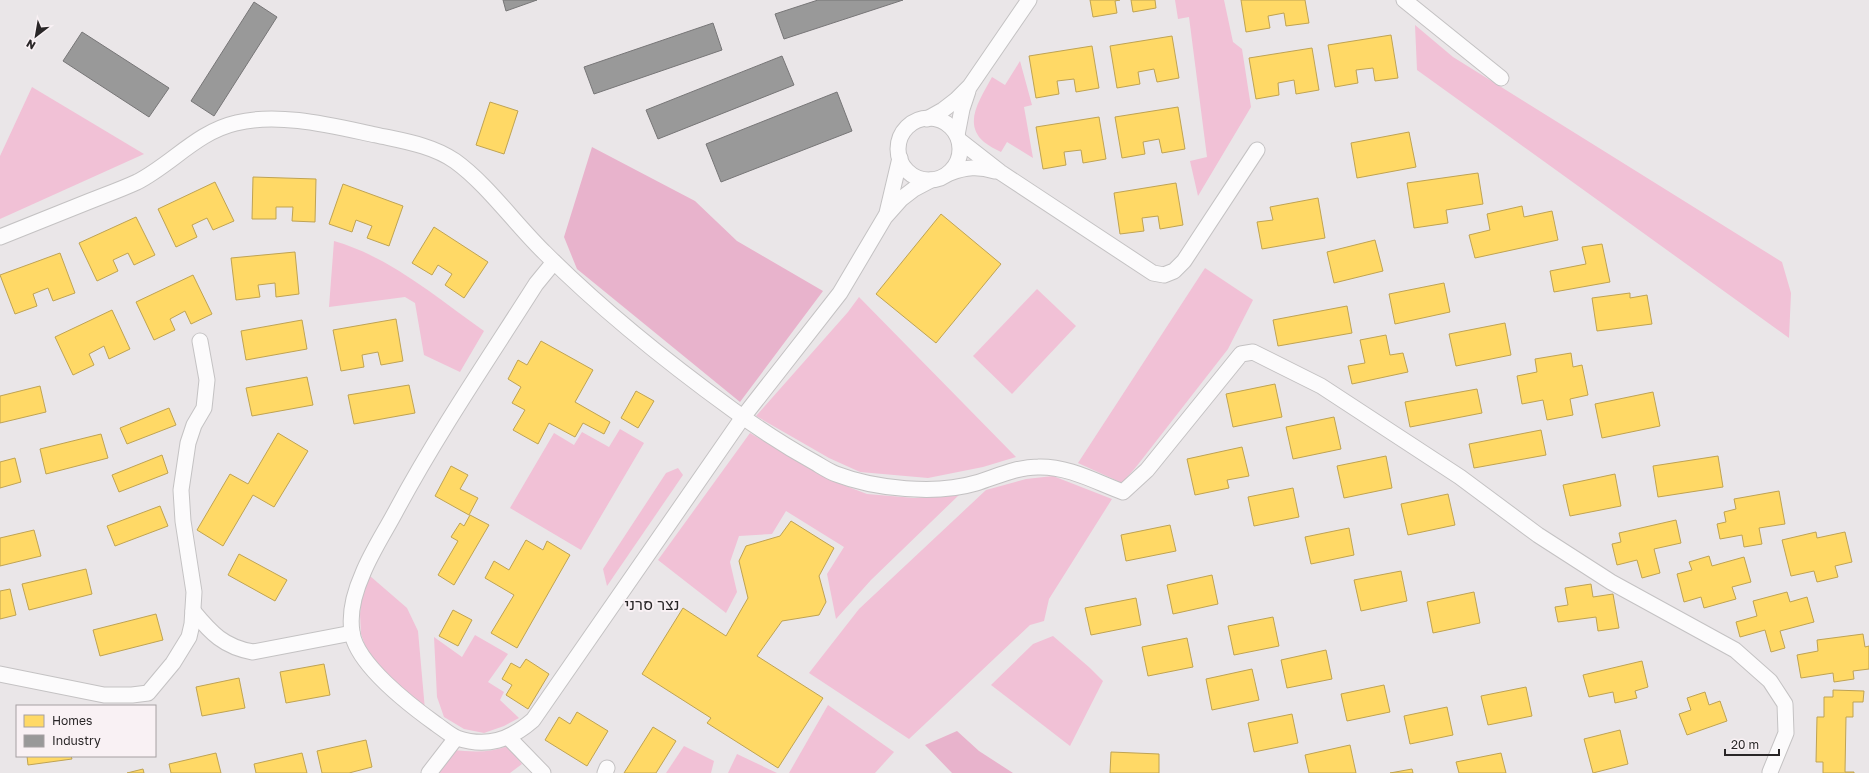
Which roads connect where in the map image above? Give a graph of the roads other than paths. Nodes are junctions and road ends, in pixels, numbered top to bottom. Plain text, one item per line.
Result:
1 (1029, 0) edge
2 (1404, 0) edge
3 (1501, 78) dead end
4 (970, 86) junction
5 (927, 119) junction
6 (958, 138) junction
7 (1257, 150) dead end
8 (900, 158) junction
9 (1000, 172) junction
10 (950, 173) junction
11 (931, 180) junction
12 (885, 217) junction
13 (0, 237) edge
14 (554, 262) junction
15 (200, 341) dead end
16 (743, 417) junction
17 (193, 611) junction
18 (352, 633) junction
19 (0, 674) edge
20 (508, 737) junction
21 (456, 738) junction
22 (1770, 772) edge
23 (429, 773) edge
24 (543, 773) edge

1 - 4 street
2 - 3 street
4 - 5 street
4 - 6 street
5 - 6 street
5 - 8 street
6 - 9 street
6 - 10 street
7 - 9 street
8 - 11 street
8 - 12 street
9 - 10 street
10 - 11 street
11 - 12 street
12 - 16 street
13 - 14 street
14 - 16 street
14 - 18 street
15 - 17 street
16 - 20 street
16 - 22 street
17 - 18 street
17 - 19 street
18 - 21 street
20 - 21 street
20 - 24 street
21 - 23 street

